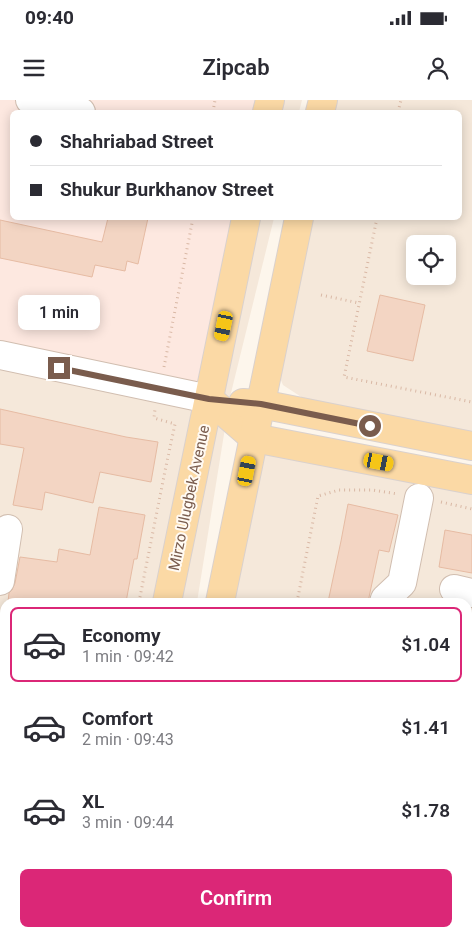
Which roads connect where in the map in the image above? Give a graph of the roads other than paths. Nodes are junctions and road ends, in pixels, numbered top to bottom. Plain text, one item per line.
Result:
1 (30, 100) edge
2 (72, 110) edge
3 (246, 220) edge
4 (299, 220) edge
5 (0, 355) edge
6 (209, 399) junction
7 (261, 404) junction
8 (254, 438) junction
9 (472, 446) edge
10 (472, 480) edge
11 (419, 498) dead end
12 (8, 529) dead end
13 (0, 581) edge
14 (168, 598) edge
15 (221, 598) edge
16 (386, 598) edge

1 - 2 street
3 - 6 main road, Mirzo Ulugbek Avenue
4 - 7 main road
5 - 6 street
6 - 7 main road
6 - 8 main road
6 - 14 main road, Mirzo Ulugbek Avenue
7 - 8 main road
7 - 9 main road
8 - 10 main road
8 - 15 main road
11 - 16 street
12 - 13 street

